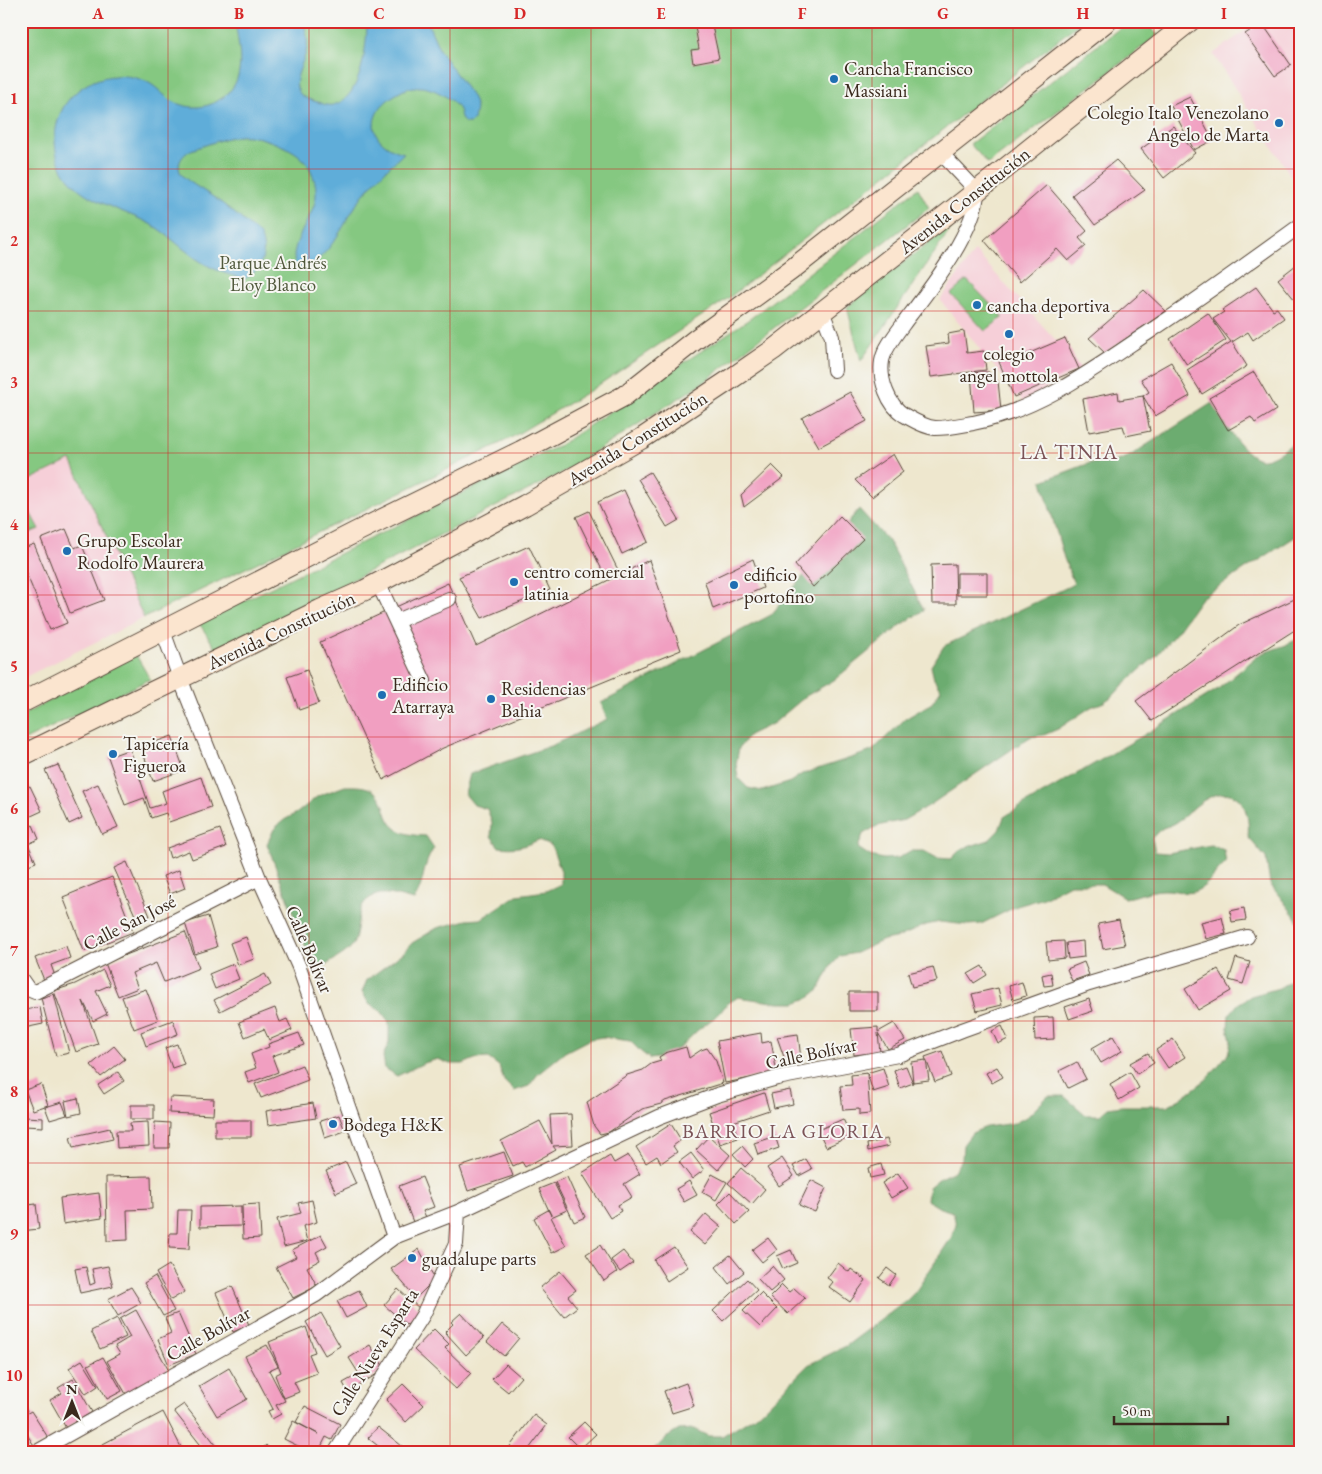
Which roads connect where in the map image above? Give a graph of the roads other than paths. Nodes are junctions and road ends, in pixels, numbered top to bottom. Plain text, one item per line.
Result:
1 (1107, 21) edge
2 (1190, 21) edge
3 (940, 152) junction
4 (977, 192) junction
5 (1301, 224) edge
6 (822, 311) junction
7 (834, 370) dead end
8 (378, 583) junction
9 (449, 599) dead end
10 (397, 621) junction
11 (163, 631) junction
12 (180, 678) junction
13 (424, 681) dead end
14 (21, 703) edge
15 (21, 756) edge
16 (259, 878) junction
17 (1247, 937) dead end
18 (21, 979) edge
19 (458, 1212) junction
20 (394, 1237) junction
21 (35, 1453) edge
22 (335, 1453) edge

1 - 3 main road
2 - 4 main road, Avenida Constitución
3 - 4 street
3 - 11 main road
4 - 5 street
4 - 6 main road, Avenida Constitución
6 - 7 street
6 - 8 main road, Avenida Constitución
8 - 10 street
8 - 12 main road, Avenida Constitución
9 - 10 street
10 - 13 street
11 - 12 street, Calle Bolívar
11 - 14 main road
12 - 15 main road, Avenida Constitución
12 - 16 street, Calle Bolívar
16 - 18 street, Calle San José
16 - 20 street, Calle Bolívar
17 - 19 street, Calle Bolívar
19 - 20 street, Calle Bolívar
19 - 22 street, Calle Nueva Esparta
20 - 21 street, Calle Bolívar

